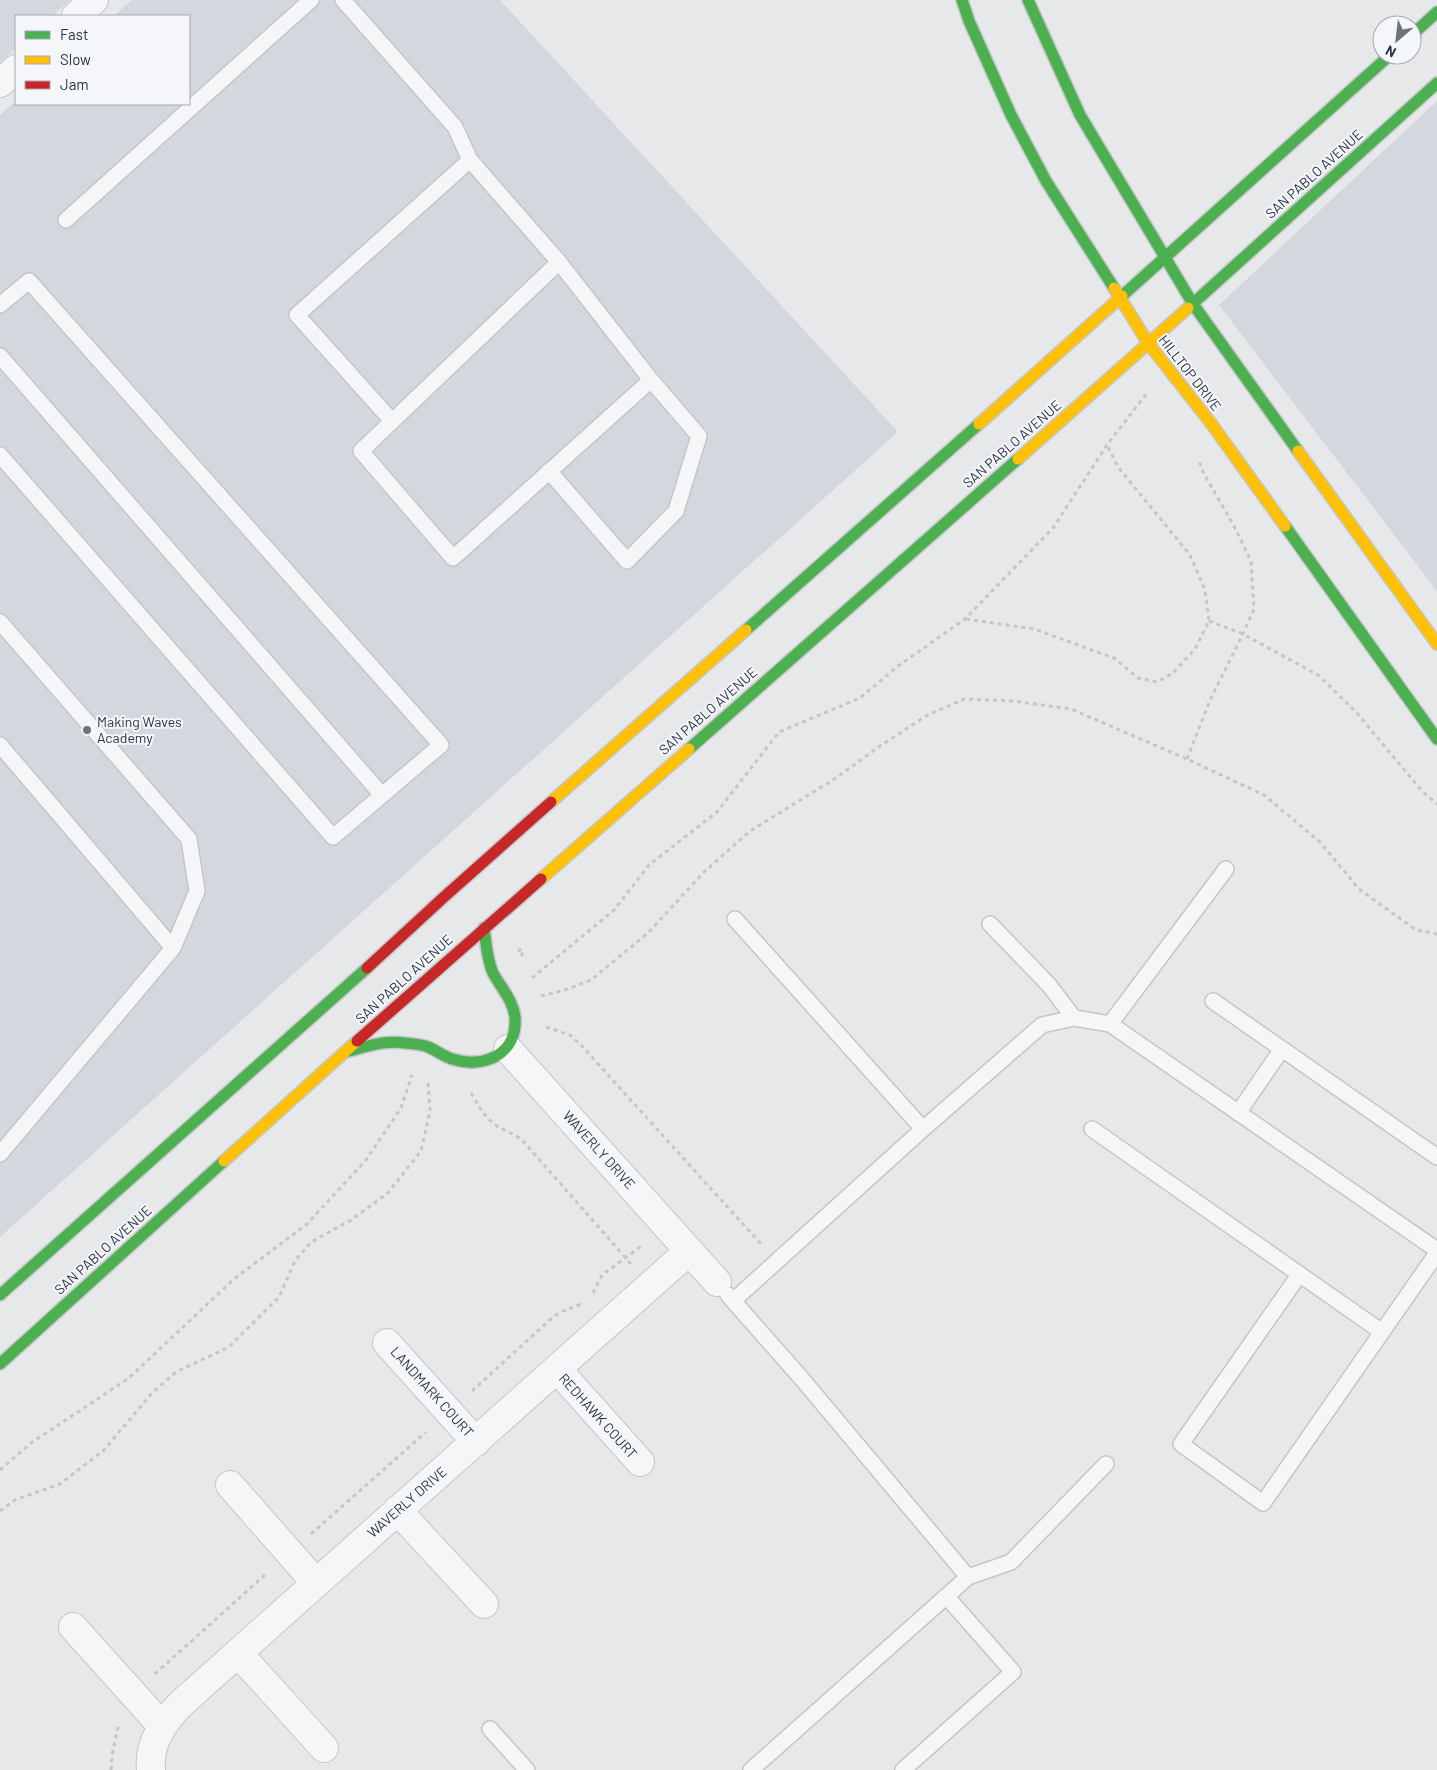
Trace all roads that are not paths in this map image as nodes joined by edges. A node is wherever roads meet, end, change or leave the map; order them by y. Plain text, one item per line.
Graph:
1 (94, 0) edge
2 (311, 0) edge
3 (343, 0) edge
4 (962, 0) edge
5 (1028, 0) edge
6 (1437, 12) edge
7 (77, 15) edge
8 (1422, 26) edge
9 (1379, 65) edge
10 (15, 70) edge
11 (0, 84) edge
12 (1437, 84) edge
13 (470, 160) junction
14 (66, 220) dead end
15 (1166, 257) junction
16 (559, 262) junction
17 (1120, 298) junction
18 (1193, 304) junction
19 (0, 305) edge
20 (1148, 343) junction
21 (0, 356) edge
22 (650, 380) junction
23 (392, 422) junction
24 (0, 455) edge
25 (549, 471) junction
26 (0, 622) edge
27 (1437, 644) edge
28 (1437, 739) edge
29 (0, 745) edge
30 (382, 795) junction
31 (1226, 869) dead end
32 (735, 919) dead end
33 (990, 924) dead end
34 (484, 928) junction
35 (173, 948) junction
36 (1213, 1001) dead end
37 (1074, 1018) junction
38 (1110, 1024) junction
39 (508, 1049) junction
40 (1282, 1049) junction
41 (343, 1053) junction
42 (1238, 1113) junction
43 (1092, 1128) dead end
44 (923, 1129) junction
45 (0, 1154) edge
46 (1437, 1157) edge
47 (689, 1251) junction
48 (1437, 1251) edge
49 (1299, 1275) junction
50 (725, 1292) junction
51 (0, 1295) edge
52 (1382, 1332) junction
53 (387, 1343) dead end
54 (0, 1364) edge
55 (557, 1369) junction
56 (476, 1442) junction
57 (640, 1462) dead end
58 (1106, 1464) dead end
59 (230, 1485) dead end
60 (397, 1510) junction
61 (968, 1577) junction
62 (316, 1583) junction
63 (946, 1596) junction
64 (484, 1604) dead end
65 (73, 1627) dead end
66 (238, 1653) junction
67 (162, 1726) junction
68 (490, 1729) dead end
69 (324, 1748) dead end
70 (151, 1770) edge
71 (527, 1770) edge
72 (751, 1770) edge
73 (903, 1770) edge

1 - 7 street
2 - 14 lane
3 - 13 lane
4 - 17 main road, HILLTOP DRIVE
5 - 15 main road
6 - 8 main road
9 - 15 main road
10 - 11 street
12 - 18 main road, SAN PABLO AVENUE
13 - 16 lane
13 - 23 lane
15 - 17 main road
15 - 18 main road
16 - 22 lane
16 - 23 lane
17 - 20 main road, HILLTOP DRIVE
17 - 51 main road
18 - 20 main road, SAN PABLO AVENUE
18 - 27 main road
19 - 30 lane
20 - 28 main road, HILLTOP DRIVE
20 - 34 main road, SAN PABLO AVENUE
21 - 30 lane
22 - 25 lane
22 - 25 lane
23 - 25 lane
24 - 30 lane
26 - 35 lane
29 - 35 lane
31 - 38 lane
32 - 44 lane
33 - 37 lane
34 - 39 main road
34 - 41 main road, SAN PABLO AVENUE
35 - 45 lane
36 - 40 lane
37 - 38 lane
37 - 44 lane
38 - 42 lane
39 - 41 main road
39 - 47 street, WAVERLY DRIVE
40 - 42 lane
40 - 46 lane
41 - 54 main road, SAN PABLO AVENUE
42 - 48 lane
43 - 49 lane
44 - 50 lane
47 - 50 street, WAVERLY DRIVE
47 - 55 street, WAVERLY DRIVE
48 - 52 lane
49 - 52 lane
49 - 52 lane
50 - 61 lane
53 - 56 street, LANDMARK COURT
55 - 56 street, WAVERLY DRIVE
55 - 57 street, REDHAWK COURT
56 - 60 street, WAVERLY DRIVE
58 - 61 lane
59 - 62 street
60 - 62 street, WAVERLY DRIVE
60 - 64 street
61 - 63 lane
62 - 66 street, WAVERLY DRIVE
63 - 72 lane
63 - 73 lane
65 - 67 street
66 - 67 street, WAVERLY DRIVE
66 - 69 street
67 - 70 street, WAVERLY DRIVE
68 - 71 lane

